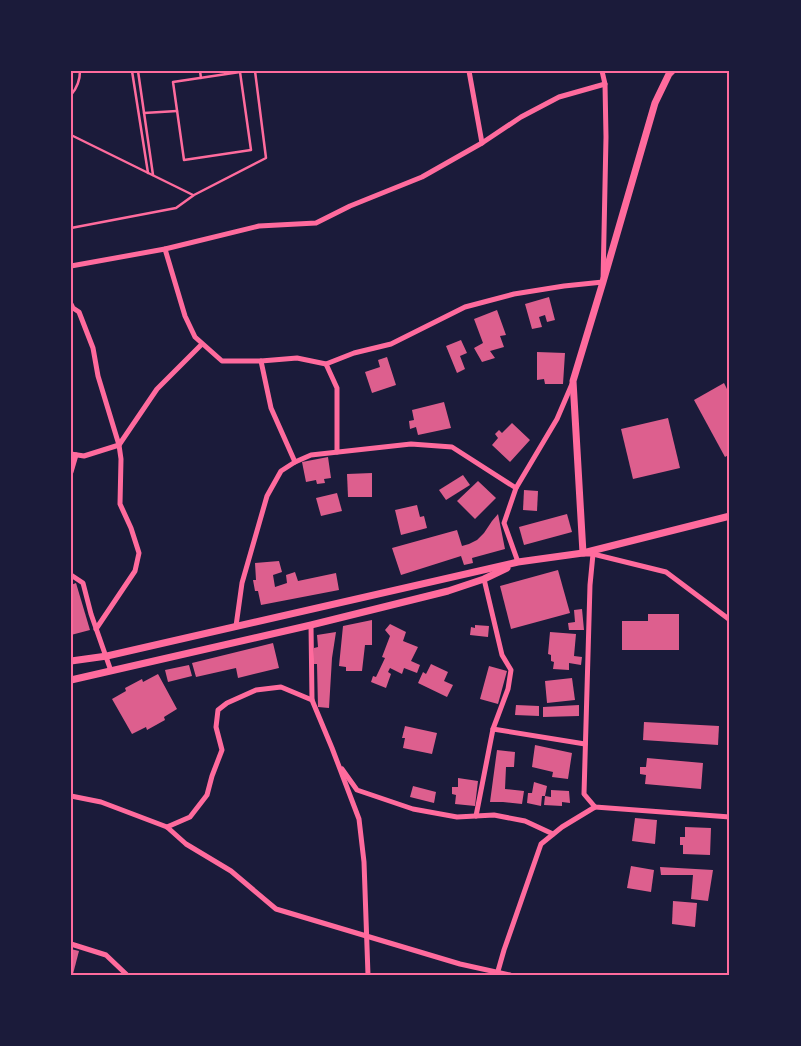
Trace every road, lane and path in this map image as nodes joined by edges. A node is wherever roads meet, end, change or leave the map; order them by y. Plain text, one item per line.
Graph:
1 (80, 71) edge
2 (132, 71) edge
3 (138, 71) edge
4 (200, 71) edge
5 (255, 71) edge
6 (469, 71) edge
7 (602, 71) edge
8 (670, 72) edge
9 (200, 78) junction
10 (605, 84) junction
11 (71, 95) edge
12 (177, 111) junction
13 (144, 113) junction
14 (71, 135) edge
15 (482, 143) junction
16 (148, 173) junction
17 (153, 175) junction
18 (194, 195) junction
19 (71, 228) edge
20 (165, 249) junction
21 (71, 266) edge
22 (603, 282) junction
23 (71, 304) edge
24 (202, 344) junction
25 (261, 361) junction
26 (326, 364) junction
27 (573, 381) junction
28 (119, 445) junction
29 (338, 452) junction
30 (73, 454) edge
31 (295, 462) junction
32 (71, 472) edge
33 (516, 488) junction
34 (730, 516) edge
35 (583, 553) junction
36 (593, 554) junction
37 (518, 562) junction
38 (71, 575) edge
39 (484, 579) junction
40 (729, 619) edge
41 (311, 625) junction
42 (236, 626) junction
43 (96, 629) junction
44 (107, 656) junction
45 (71, 661) edge
46 (111, 671) junction
47 (71, 680) edge
48 (312, 700) junction
49 (493, 728) junction
50 (585, 744) junction
51 (337, 762) junction
52 (71, 796) edge
53 (595, 807) junction
54 (476, 816) junction
55 (730, 817) edge
56 (167, 827) junction
57 (553, 834) junction
58 (366, 935) junction
59 (71, 944) edge
60 (498, 971) junction
61 (127, 975) edge
62 (368, 975) edge
63 (510, 975) edge

1 - 11 path
2 - 16 path
3 - 13 path
4 - 9 path
5 - 18 path
6 - 15 street
7 - 10 street
8 - 22 street
9 - 12 path
9 - 12 path
10 - 15 street
10 - 22 street
12 - 13 path
13 - 17 path
14 - 16 path
15 - 20 street
16 - 17 path
17 - 18 path
18 - 19 path
20 - 21 street
20 - 24 street
22 - 26 street
22 - 27 street
23 - 28 street
24 - 25 street
24 - 28 street
25 - 26 street
25 - 31 street
26 - 29 street
27 - 33 street
27 - 35 street
28 - 30 street
28 - 43 street
29 - 31 street
29 - 33 street
30 - 32 street
31 - 42 street
33 - 37 street
34 - 35 street
35 - 36 street
35 - 37 street
36 - 40 street
36 - 50 street
37 - 39 street
37 - 42 street
38 - 43 street
39 - 41 street
39 - 49 street
41 - 46 street
41 - 48 street
42 - 44 street
43 - 44 street
44 - 45 street
44 - 46 street
46 - 47 street
48 - 51 street
48 - 56 street
49 - 50 street
49 - 54 street
50 - 53 street
51 - 54 street
51 - 58 street
52 - 56 street
53 - 55 street
53 - 57 street
54 - 57 street
56 - 58 street
57 - 60 street
58 - 60 street
58 - 62 street
59 - 61 street
60 - 63 street

